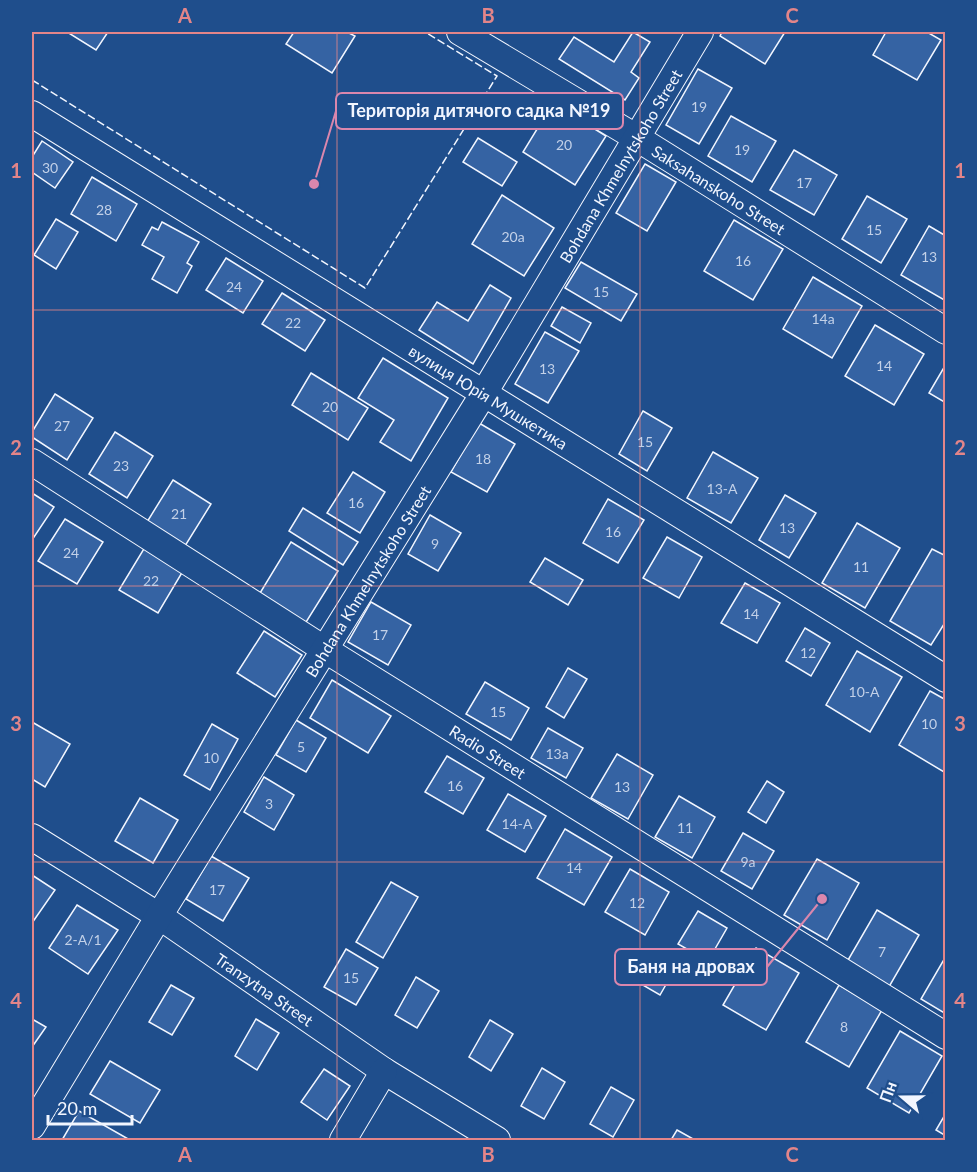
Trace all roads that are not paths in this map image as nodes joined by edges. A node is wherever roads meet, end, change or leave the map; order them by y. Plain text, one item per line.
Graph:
1 (460, 32) edge
2 (700, 32) edge
3 (32, 114) edge
4 (637, 138) junction
5 (945, 331) edge
6 (484, 393) junction
7 (32, 462) edge
8 (324, 649) junction
9 (945, 679) edge
10 (32, 837) edge
11 (159, 916) junction
12 (945, 1036) edge
13 (384, 1071) junction
14 (32, 1126) edge
15 (343, 1140) edge
16 (497, 1140) edge

1 - 4 street, Saksahanskoho Street
2 - 4 street, Bohdana Khmelnytskoho Street
3 - 6 street, вулиця Юрія Мушкетика
4 - 5 street, Saksahanskoho Street
4 - 6 street, Bohdana Khmelnytskoho Street
6 - 8 street, Bohdana Khmelnytskoho Street
6 - 9 street, вулиця Юрія Мушкетика
7 - 8 street, Radio Street
8 - 11 street, Bohdana Khmelnytskoho Street
8 - 12 street, Radio Street
10 - 11 street, Tranzytna Street
11 - 13 street, Tranzytna Street
11 - 14 street, Bohdana Khmelnytskoho Street
13 - 15 street
13 - 16 street, Tranzytna Street

